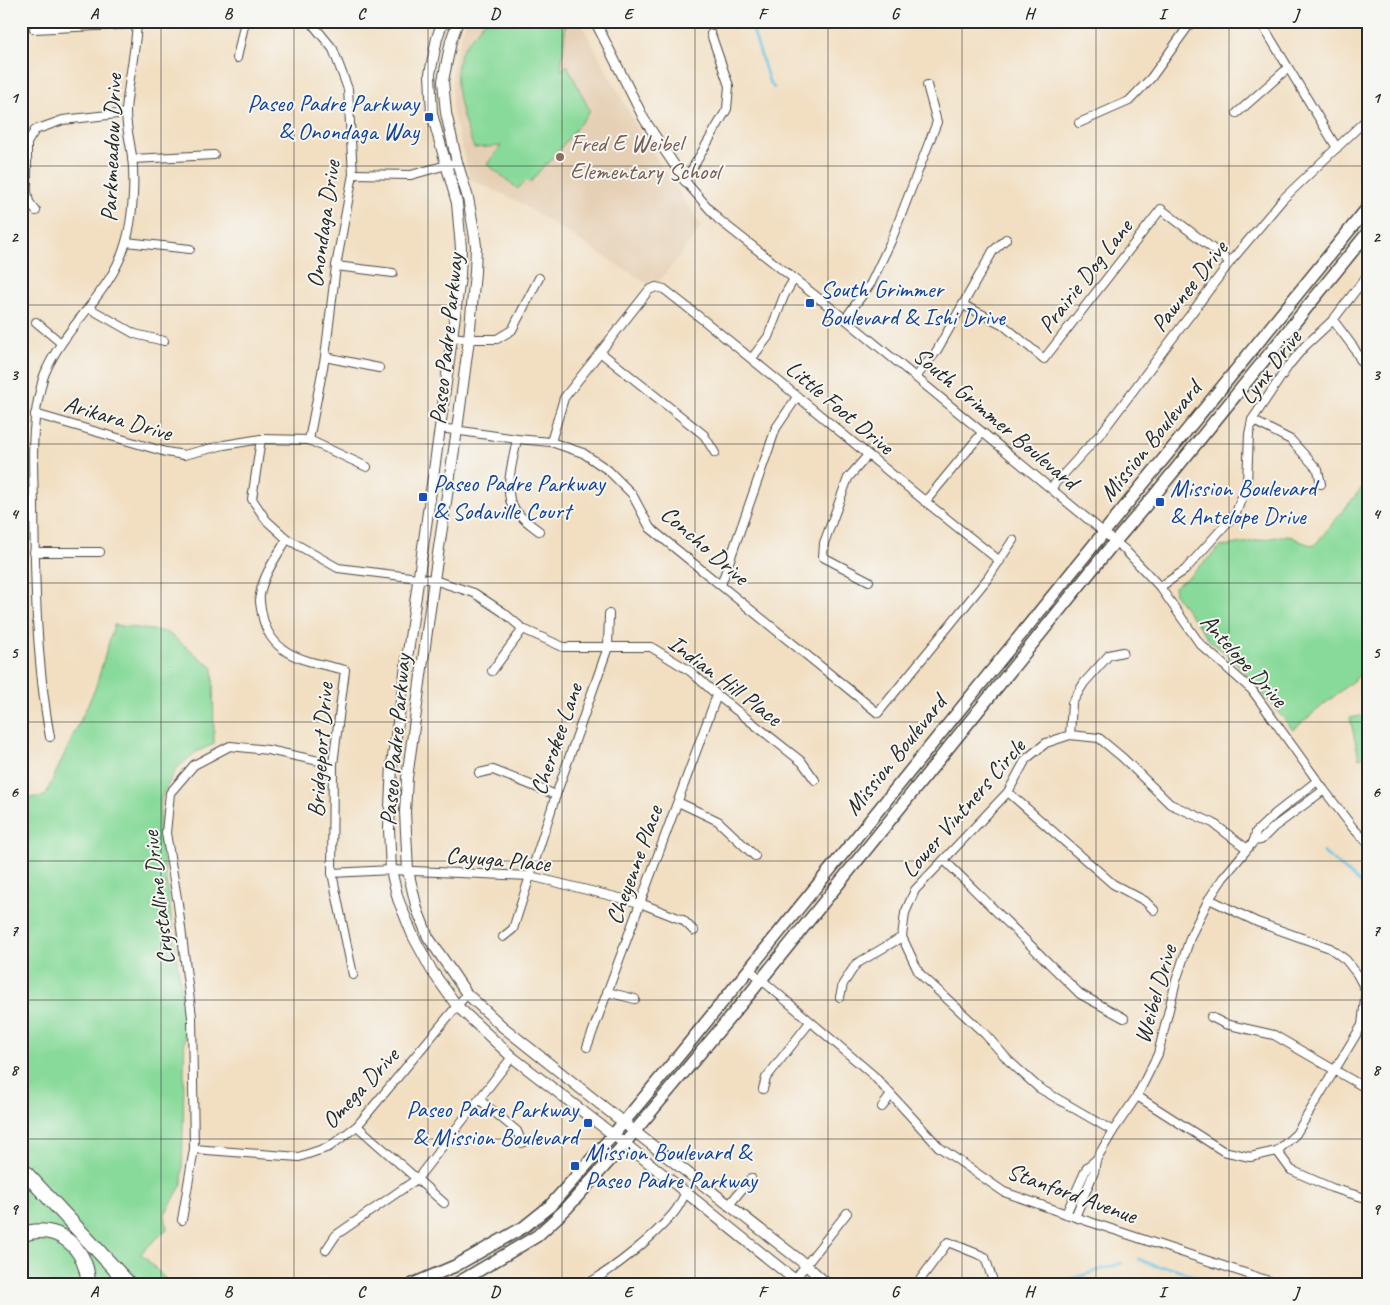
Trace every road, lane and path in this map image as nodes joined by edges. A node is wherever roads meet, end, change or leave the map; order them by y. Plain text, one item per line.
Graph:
1 (245, 21) edge
2 (310, 21) edge
3 (443, 21) edge
4 (458, 21) edge
5 (595, 21) edge
6 (1192, 21) edge
7 (1260, 21) edge
8 (137, 22) edge
9 (34, 29) dead end
10 (711, 34) dead end
11 (237, 58) dead end
12 (1288, 68) junction
13 (927, 84) dead end
14 (126, 113) junction
15 (1237, 113) dead end
16 (1369, 118) edge
17 (1079, 124) dead end
18 (1337, 148) junction
19 (214, 155) dead end
20 (132, 159) junction
21 (457, 162) junction
22 (445, 165) junction
23 (354, 174) junction
24 (685, 182) junction
25 (1369, 206) edge
26 (36, 212) dead end
27 (1369, 231) edge
28 (1006, 240) dead end
29 (126, 242) junction
30 (190, 249) dead end
31 (1230, 262) junction
32 (336, 266) junction
33 (393, 273) dead end
34 (1369, 273) edge
35 (539, 278) dead end
36 (794, 279) junction
37 (963, 305) junction
38 (89, 308) junction
39 (845, 319) junction
40 (1333, 320) junction
41 (36, 322) dead end
42 (452, 337) junction
43 (469, 339) junction
44 (164, 341) dead end
45 (61, 343) junction
46 (600, 352) junction
47 (325, 356) junction
48 (752, 358) junction
49 (379, 368) dead end
50 (1369, 375) edge
51 (916, 377) junction
52 (797, 397) junction
53 (35, 414) junction
54 (1252, 420) junction
55 (440, 428) junction
56 (457, 430) junction
57 (982, 433) junction
58 (261, 439) junction
59 (517, 439) junction
60 (310, 440) junction
61 (551, 442) junction
62 (715, 453) dead end
63 (868, 455) junction
64 (367, 467) dead end
65 (1321, 484) dead end
66 (1051, 488) junction
67 (925, 502) junction
68 (539, 531) dead end
69 (1103, 532) junction
70 (287, 539) junction
71 (1014, 540) dead end
72 (1114, 542) junction
73 (34, 552) junction
74 (100, 552) dead end
75 (1000, 561) junction
76 (418, 578) junction
77 (434, 580) junction
78 (869, 581) dead end
79 (721, 585) junction
80 (1160, 587) junction
81 (609, 614) dead end
82 (523, 629) junction
83 (608, 647) junction
84 (1123, 652) dead end
85 (492, 671) dead end
86 (717, 696) junction
87 (1070, 735) junction
88 (50, 737) dead end
89 (333, 764) junction
90 (479, 773) dead end
91 (815, 780) dead end
92 (1317, 781) junction
93 (1324, 790) junction
94 (1008, 792) junction
95 (556, 795) junction
96 (678, 802) junction
97 (1254, 841) junction
98 (1369, 844) edge
99 (1246, 848) junction
100 (756, 856) dead end
101 (944, 860) junction
102 (391, 870) junction
103 (408, 871) junction
104 (332, 873) junction
105 (530, 876) junction
106 (1209, 899) junction
107 (640, 902) junction
108 (1154, 910) dead end
109 (694, 931) dead end
110 (503, 937) dead end
111 (902, 937) junction
112 (749, 969) junction
113 (353, 975) dead end
114 (761, 980) junction
115 (607, 992) junction
116 (1367, 992) edge
117 (467, 994) junction
118 (840, 997) dead end
119 (635, 999) dead end
120 (457, 1006) junction
121 (1124, 1018) dead end
122 (1211, 1018) dead end
123 (810, 1022) junction
124 (587, 1047) dead end
125 (512, 1057) junction
126 (1336, 1071) junction
127 (763, 1089) dead end
128 (1369, 1090) edge
129 (891, 1095) junction
130 (1137, 1096) junction
131 (480, 1100) junction
132 (882, 1107) dead end
133 (623, 1123) junction
134 (357, 1126) junction
135 (1113, 1131) junction
136 (635, 1132) junction
137 (613, 1135) junction
138 (522, 1143) dead end
139 (625, 1144) junction
140 (194, 1149) junction
141 (1277, 1151) junction
142 (1096, 1160) junction
143 (21, 1168) edge
144 (751, 1178) dead end
145 (417, 1179) junction
146 (686, 1192) junction
147 (1369, 1199) edge
148 (444, 1203) dead end
149 (729, 1205) junction
150 (848, 1213) dead end
151 (1066, 1214) junction
152 (1075, 1217) junction
153 (182, 1220) dead end
154 (21, 1235) edge
155 (326, 1250) dead end
156 (806, 1265) junction
157 (795, 1282) edge
158 (88, 1284) edge
159 (129, 1284) edge
160 (413, 1284) edge
161 (456, 1284) edge
162 (587, 1284) edge
163 (827, 1284) edge
164 (917, 1284) edge
165 (994, 1284) edge
166 (1278, 1284) edge

1 - 11 street
2 - 23 street, Onondaga Drive
3 - 22 main road, Paseo Padre Parkway
4 - 21 main road, Paseo Padre Parkway
5 - 24 street, South Grimmer Boulevard
6 - 17 street
7 - 12 street
8 - 9 street
8 - 14 street, Parkmeadow Drive
10 - 24 street
12 - 15 street
12 - 18 street
13 - 39 street
14 - 20 street, Parkmeadow Drive
14 - 26 street
16 - 18 street, Pawnee Drive
18 - 31 street, Pawnee Drive
19 - 20 street
20 - 29 street, Parkmeadow Drive
21 - 22 street
21 - 43 main road, Paseo Padre Parkway
22 - 23 street
22 - 42 main road, Paseo Padre Parkway
23 - 32 street, Onondaga Drive
24 - 36 street, South Grimmer Boulevard
25 - 69 main road, Mission Boulevard
27 - 72 main road, Mission Boulevard
28 - 37 street
29 - 30 street
29 - 38 street, Parkmeadow Drive
31 - 37 street, Prairie Dog Lane
31 - 66 street, Pawnee Drive
32 - 33 street
32 - 47 street, Onondaga Drive
34 - 40 street, Lynx Drive
35 - 43 street
36 - 39 street, South Grimmer Boulevard
36 - 48 street
37 - 51 street
38 - 44 street
38 - 45 street, Parkmeadow Drive
39 - 51 street, South Grimmer Boulevard
40 - 50 street
40 - 54 street, Lynx Drive
41 - 45 street
42 - 43 street
42 - 55 main road, Paseo Padre Parkway
43 - 56 main road, Paseo Padre Parkway
45 - 53 street, Parkmeadow Drive
46 - 48 street, Little Foot Drive
46 - 61 street
46 - 62 street
47 - 49 street
47 - 60 street, Onondaga Drive
48 - 52 street, Little Foot Drive
51 - 57 street, South Grimmer Boulevard
52 - 63 street, Little Foot Drive
52 - 79 street
53 - 58 street, Arikara Drive
53 - 73 street, Parkmeadow Drive
54 - 65 street
54 - 80 street, Lynx Drive
55 - 56 street, Concho Drive
55 - 76 main road, Paseo Padre Parkway
56 - 59 street, Concho Drive
56 - 77 main road, Paseo Padre Parkway
57 - 66 street, South Grimmer Boulevard
57 - 67 street
58 - 60 street, Arikara Drive
58 - 70 street, Indian Hill Place
59 - 61 street, Concho Drive
59 - 68 street
60 - 64 street
61 - 79 street, Concho Drive
63 - 67 street, Little Foot Drive
63 - 78 street
66 - 69 street, South Grimmer Boulevard
67 - 75 street, Little Foot Drive
69 - 72 street, Antelope Drive
69 - 112 main road, Mission Boulevard
70 - 76 street, Indian Hill Place
70 - 89 street, Bridgeport Drive
71 - 75 street
72 - 80 street, Antelope Drive
72 - 114 main road, Mission Boulevard
73 - 74 street
73 - 88 street, Parkmeadow Drive
75 - 79 street, Concho Drive
76 - 77 street, Indian Hill Place
76 - 102 main road, Paseo Padre Parkway
77 - 82 street, Indian Hill Place
77 - 103 main road, Paseo Padre Parkway
80 - 92 street, Antelope Drive
81 - 83 street, Cherokee Lane
82 - 83 street, Indian Hill Place
82 - 85 street
83 - 86 street, Indian Hill Place
83 - 95 street, Cherokee Lane
84 - 87 street
86 - 91 street, Indian Hill Place
86 - 96 street, Cheyenne Place
87 - 94 street, Lower Vintners Circle
87 - 99 street, Lower Vintners Circle
89 - 104 street, Bridgeport Drive
89 - 140 street, Crystalline Drive
90 - 95 street
92 - 93 street, Antelope Drive
92 - 97 street, Weibel Drive
93 - 97 street, Weibel Drive
93 - 98 street, Antelope Drive
94 - 101 street, Lower Vintners Circle
94 - 108 street
95 - 105 street, Cherokee Lane
96 - 100 street
96 - 107 street, Cheyenne Place
97 - 99 street, Weibel Drive
99 - 106 street, Weibel Drive
101 - 111 street, Lower Vintners Circle
101 - 121 street
102 - 103 street, Cayuga Place
102 - 104 street, Cayuga Place
102 - 120 main road, Paseo Padre Parkway
103 - 105 street, Cayuga Place
103 - 117 main road, Paseo Padre Parkway
104 - 113 street, Bridgeport Drive
105 - 107 street, Cayuga Place
105 - 110 street, Cherokee Lane
106 - 116 street
106 - 130 street, Weibel Drive
107 - 109 street, Cayuga Place
107 - 115 street, Cheyenne Place
111 - 118 street
111 - 135 street
112 - 114 street, Stanford Avenue
112 - 133 main road, Mission Boulevard
114 - 123 street, Stanford Avenue
114 - 136 main road, Mission Boulevard
115 - 119 street
115 - 124 street, Cheyenne Place
116 - 126 street
117 - 120 street, Omega Drive
117 - 133 main road, Paseo Padre Parkway
120 - 125 main road, Paseo Padre Parkway
120 - 134 street, Omega Drive
122 - 126 street
123 - 127 street
123 - 129 street, Stanford Avenue
125 - 131 street
125 - 137 main road, Paseo Padre Parkway
126 - 128 street
126 - 141 street
129 - 132 street
129 - 151 street, Stanford Avenue
130 - 135 street, Weibel Drive
130 - 141 street
131 - 138 street
131 - 145 street
133 - 136 main road, Paseo Padre Parkway
133 - 137 main road, Mission Boulevard
134 - 140 street, Omega Drive
134 - 145 street
135 - 142 street, Weibel Drive
136 - 139 main road, Mission Boulevard
136 - 149 main road, Paseo Padre Parkway
137 - 139 main road, Paseo Padre Parkway
137 - 160 main road, Mission Boulevard
139 - 146 main road, Paseo Padre Parkway
139 - 161 main road, Mission Boulevard
140 - 153 street, Crystalline Drive
141 - 147 street
142 - 151 street, Weibel Drive
142 - 152 street, Weibel Drive
143 - 159 highway
144 - 149 street
145 - 148 street
145 - 155 street
146 - 157 main road, Paseo Padre Parkway
146 - 162 street
149 - 156 main road, Paseo Padre Parkway
150 - 156 street
151 - 152 street, Stanford Avenue
152 - 166 street, Stanford Avenue
154 - 158 highway
156 - 157 street
156 - 163 main road, Paseo Padre Parkway
164 - 165 street

